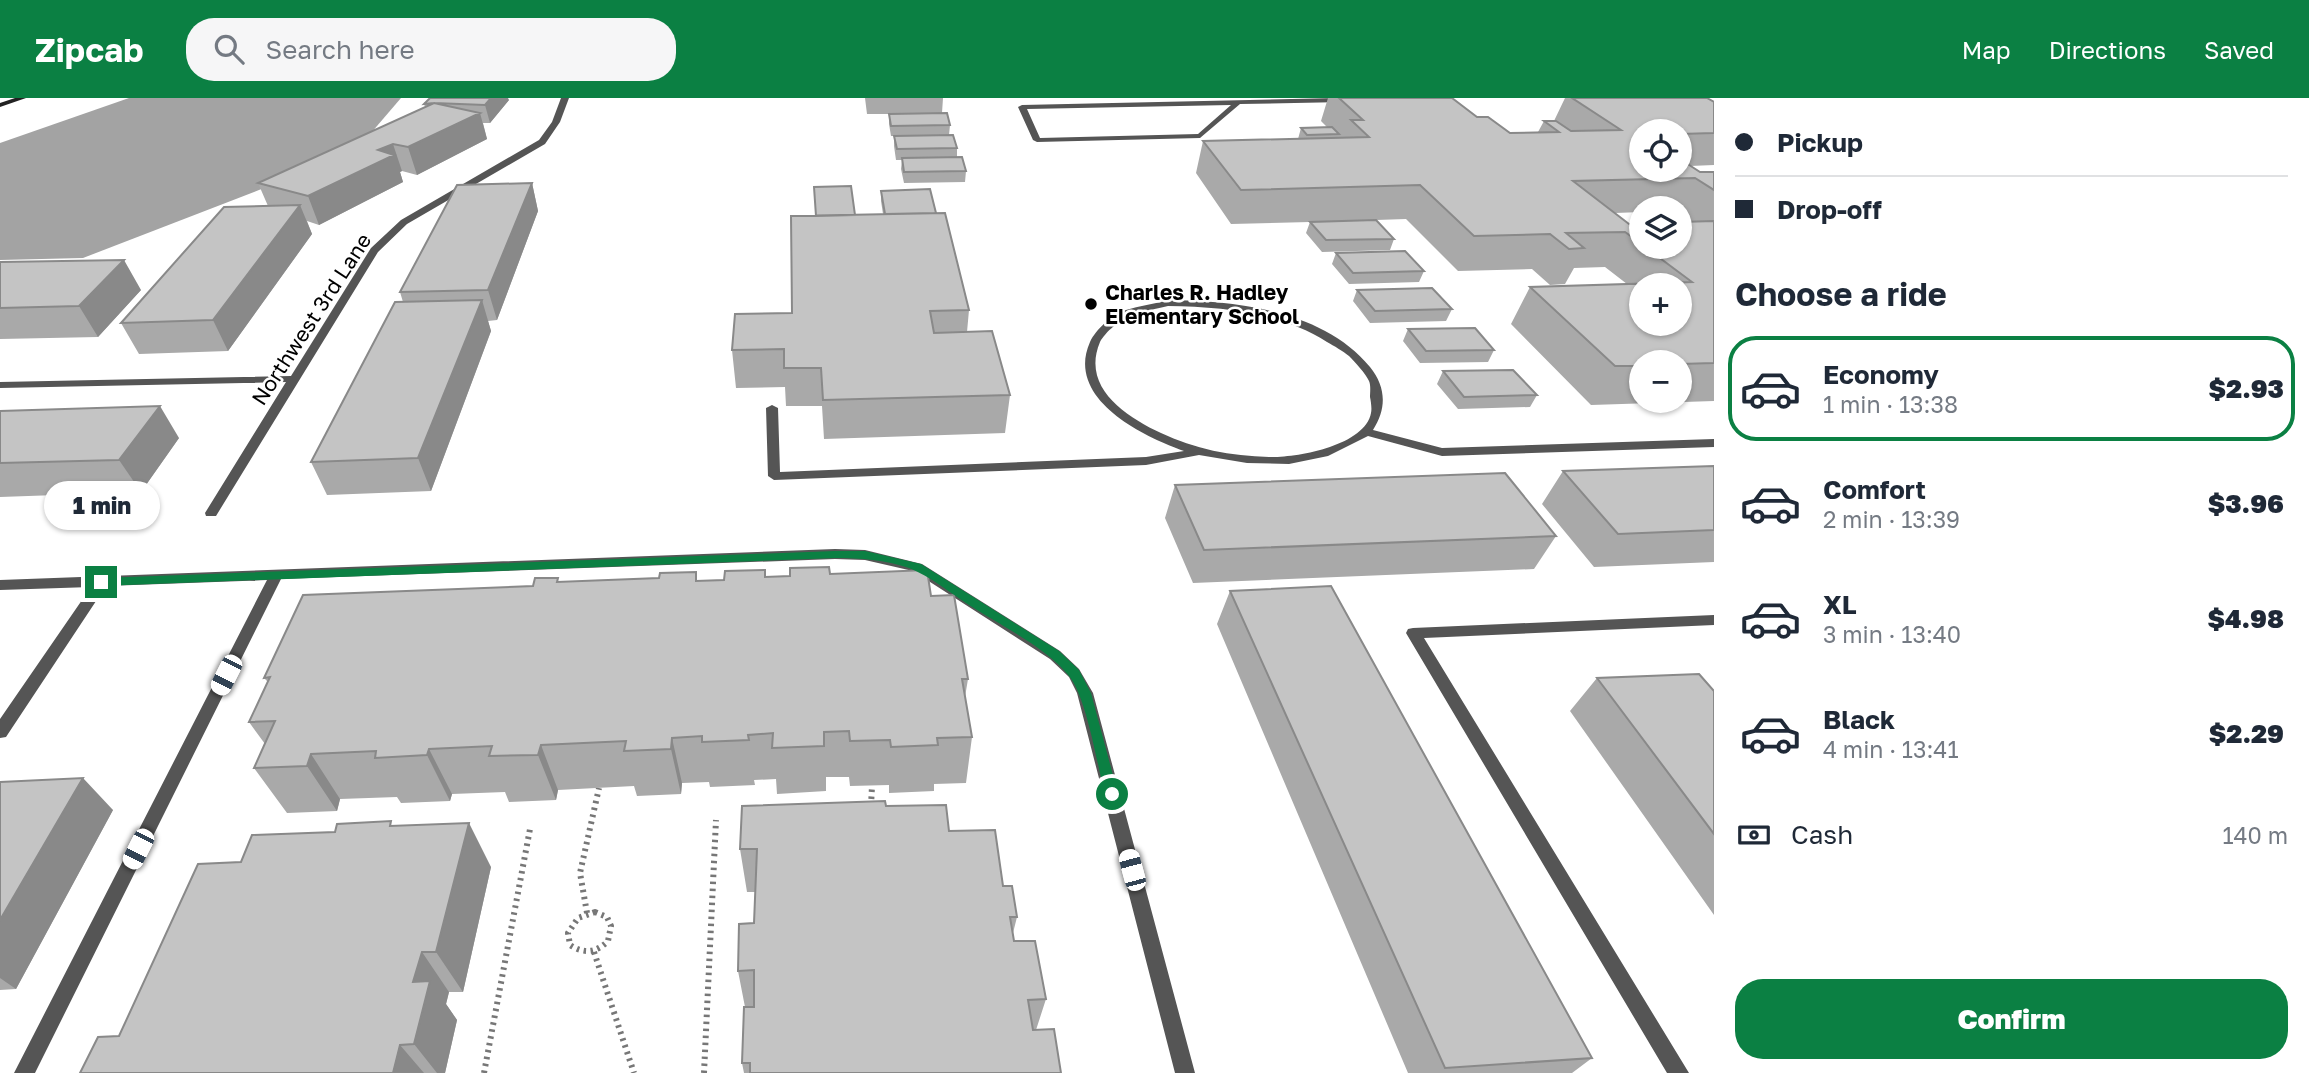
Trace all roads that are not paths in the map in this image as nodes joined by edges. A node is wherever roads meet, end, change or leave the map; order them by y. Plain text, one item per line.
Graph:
1 (22, 98) edge
2 (565, 98) edge
3 (1359, 100) edge
4 (1238, 102) junction
5 (0, 105) edge
6 (293, 379) junction
7 (0, 385) edge
8 (772, 408) dead end
9 (1366, 432) junction
10 (1714, 443) edge
11 (1199, 452) junction
12 (211, 513) dead end
13 (276, 575) junction
14 (101, 582) junction
15 (0, 585) edge
16 (1714, 620) edge
17 (0, 732) edge
18 (24, 1073) edge
19 (1185, 1073) edge
20 (1679, 1073) edge

1 - 5 street
2 - 6 street, Northwest 3rd Lane
3 - 4 street
4 - 4 street
6 - 7 street
6 - 12 street, Northwest 3rd Lane
8 - 11 street
9 - 10 street
9 - 11 street
9 - 11 street
13 - 14 street
13 - 18 street
13 - 19 street
14 - 15 street
14 - 17 street
16 - 20 street

